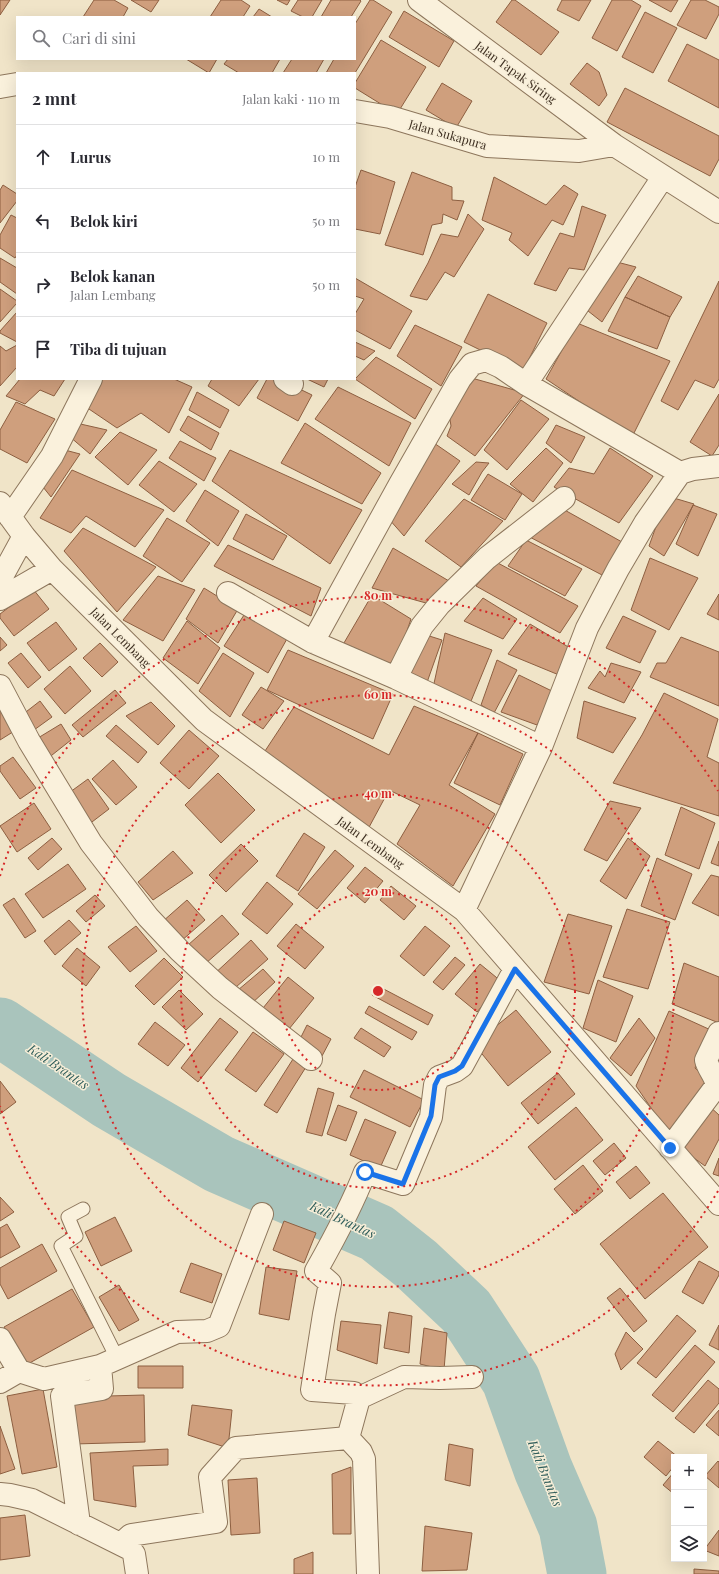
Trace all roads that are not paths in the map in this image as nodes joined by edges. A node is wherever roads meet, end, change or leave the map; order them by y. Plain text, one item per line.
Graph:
1 (419, 0) edge
2 (16, 84) edge
3 (0, 87) edge
4 (356, 110) edge
5 (614, 145) junction
6 (663, 177) junction
7 (719, 212) edge
8 (90, 380) edge
9 (526, 384) junction
10 (719, 466) edge
11 (680, 473) junction
12 (564, 498) dead end
13 (5, 510) edge
14 (24, 536) junction
15 (52, 569) junction
16 (0, 580) edge
17 (228, 593) dead end
18 (0, 599) edge
19 (313, 642) junction
20 (396, 678) junction
21 (0, 686) edge
22 (541, 747) junction
23 (464, 910) junction
24 (515, 969) junction
25 (719, 1033) edge
26 (311, 1059) dead end
27 (670, 1148) junction
28 (719, 1204) edge
29 (83, 1209) dead end
30 (262, 1214) dead end
31 (0, 1338) edge
32 (108, 1362) junction
33 (19, 1371) junction
34 (472, 1377) dead end
35 (0, 1382) edge
36 (359, 1398) junction
37 (348, 1438) junction
38 (0, 1494) edge
39 (79, 1524) junction
40 (122, 1544) junction
41 (137, 1574) edge
42 (368, 1574) edge

1 - 5 street, Jalan Tapak Siring
2 - 3 street
4 - 5 street, Jalan Sukapura
5 - 6 street, Jalan Tapak Siring
6 - 7 street, Jalan Tapak Siring
6 - 9 street
8 - 13 street
9 - 11 street
9 - 19 street
10 - 11 street
11 - 22 street
12 - 20 street
13 - 14 street, Jalan Lembang
14 - 15 street, Jalan Lembang
14 - 16 street
15 - 18 street
15 - 23 street, Jalan Lembang
17 - 19 street
19 - 20 street
20 - 22 street
21 - 26 street
22 - 23 street
23 - 24 street, Jalan Lembang
24 - 27 street, Jalan Lembang
24 - 36 street
25 - 27 street
27 - 28 street, Jalan Lembang
29 - 32 lane
30 - 32 street
31 - 33 street
32 - 33 street
32 - 39 street
33 - 35 street
34 - 36 street
36 - 37 street
37 - 40 street
37 - 42 street
38 - 39 street
39 - 40 street
40 - 41 street

